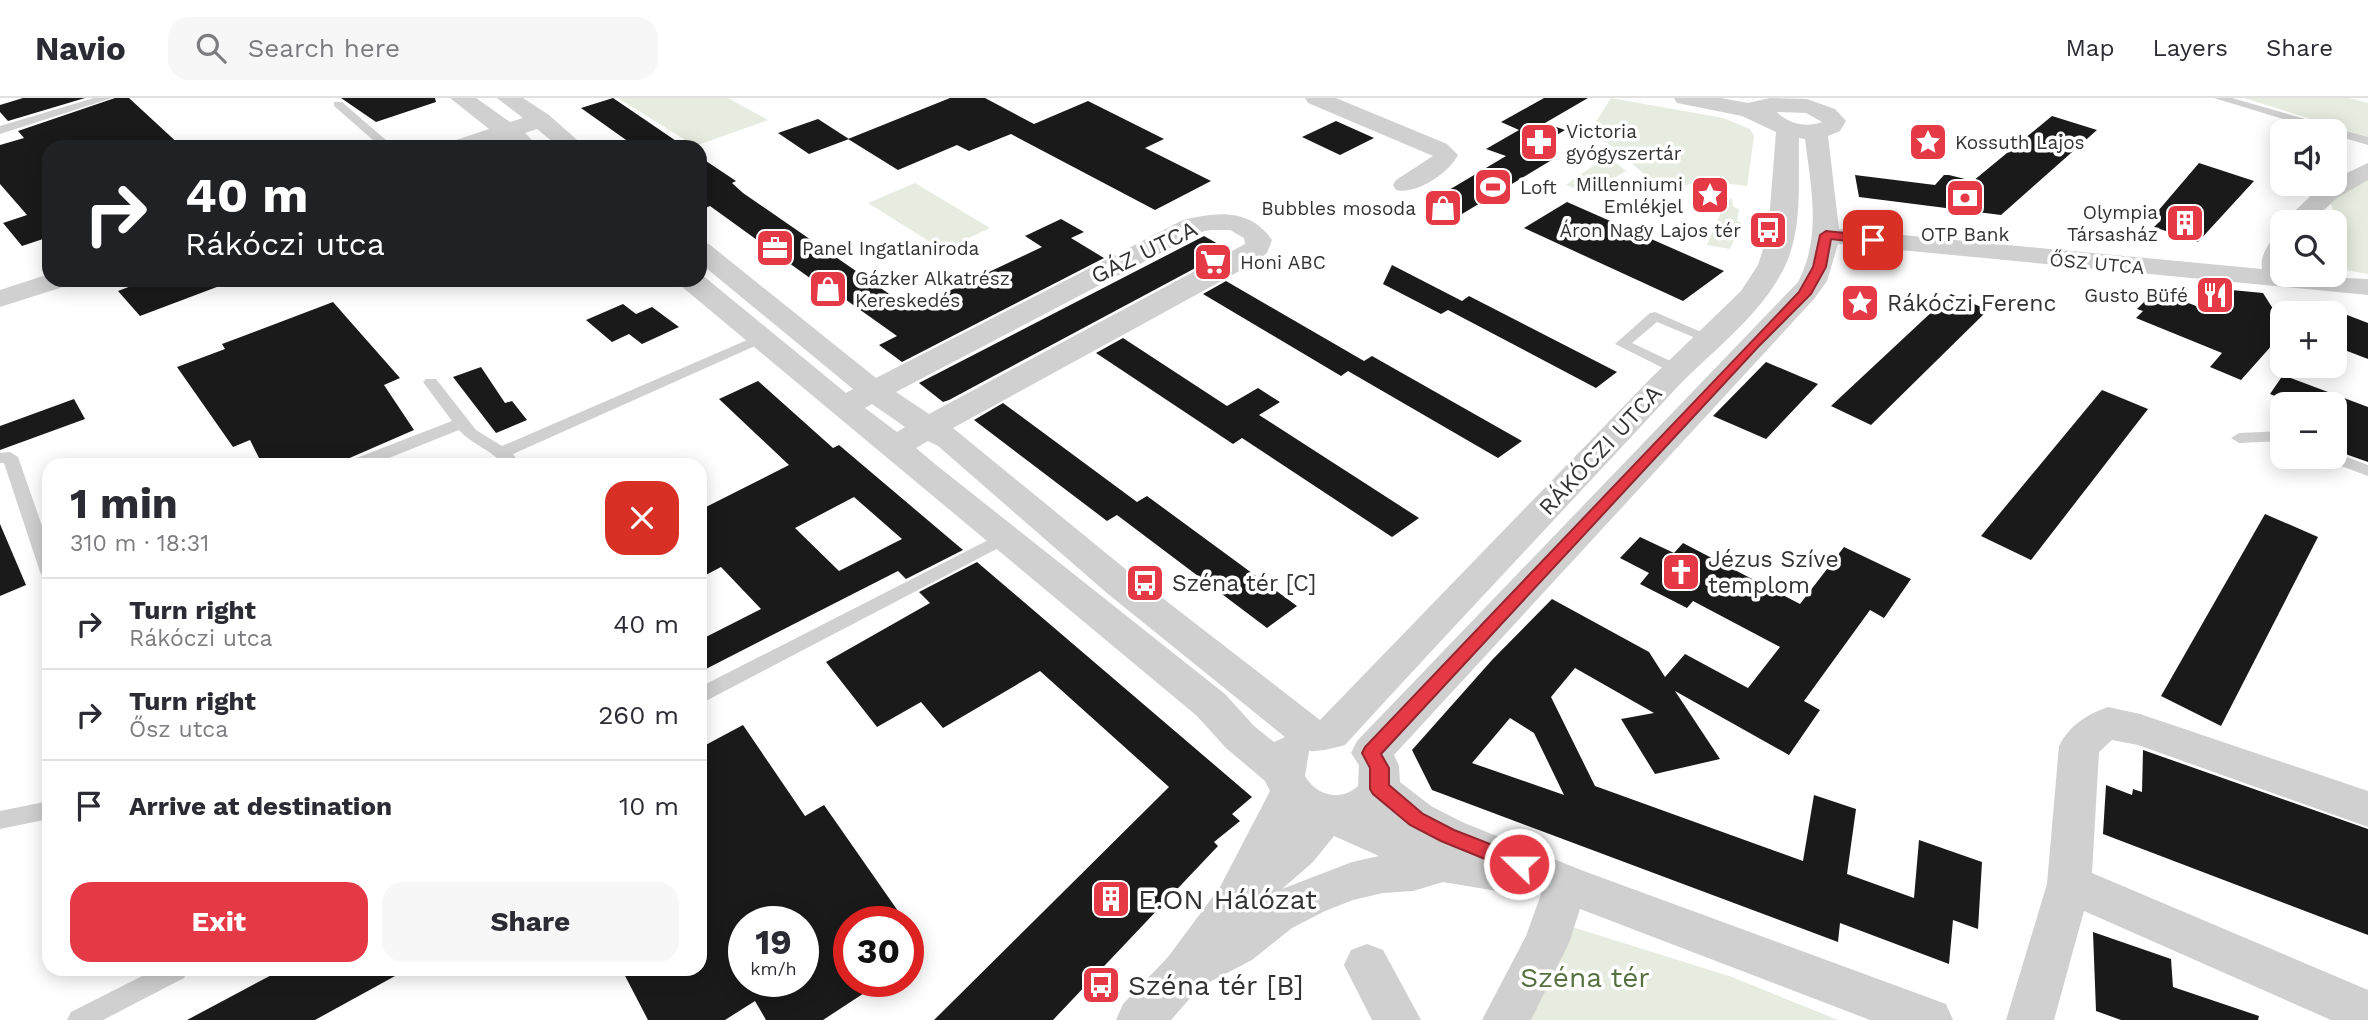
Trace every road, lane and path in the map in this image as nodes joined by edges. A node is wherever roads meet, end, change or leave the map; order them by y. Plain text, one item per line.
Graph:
1 (106, 98) edge
2 (461, 98) edge
3 (508, 98) edge
4 (1316, 98) edge
5 (1368, 98) edge
6 (1685, 98) edge
7 (2220, 98) edge
8 (338, 104) dead end
9 (1344, 110) junction
10 (1783, 111) edge
11 (1816, 112) edge
12 (2293, 119) edge
13 (541, 120) junction
14 (0, 130) edge
15 (508, 131) junction
16 (2347, 135) edge
17 (380, 140) edge
18 (480, 140) edge
19 (520, 140) edge
20 (565, 140) edge
21 (2368, 141) edge
22 (2368, 170) edge
23 (1405, 184) dead end
24 (2310, 210) edge
25 (1826, 235) junction
26 (707, 256) edge
27 (2270, 279) edge
28 (42, 285) edge
29 (2347, 285) edge
30 (699, 287) edge
31 (2368, 287) edge
32 (0, 299) edge
33 (761, 338) junction
34 (1708, 338) junction
35 (1676, 369) junction
36 (431, 382) dead end
37 (874, 391) junction
38 (843, 407) junction
39 (462, 423) junction
40 (928, 428) junction
41 (2270, 437) edge
42 (2239, 439) dead end
43 (895, 446) junction
44 (0, 458) edge
45 (372, 458) edge
46 (506, 458) edge
47 (510, 458) edge
48 (2347, 462) edge
49 (2368, 471) edge
50 (1004, 538) junction
51 (42, 551) edge
52 (707, 692) edge
53 (1321, 735) junction
54 (1375, 771) junction
55 (1287, 781) junction
56 (2368, 809) edge
57 (42, 811) edge
58 (1327, 813) junction
59 (0, 820) edge
60 (1443, 863) junction
61 (1566, 884) junction
62 (2069, 884) junction
63 (1236, 901) junction
64 (1367, 965) dead end
65 (1184, 972) junction
66 (164, 976) edge
67 (2368, 1013) edge
68 (79, 1020) edge
69 (1140, 1020) edge
70 (1397, 1020) edge
71 (1506, 1020) edge
72 (1929, 1020) edge
73 (2030, 1020) edge

1 - 14 lane
2 - 15 street
3 - 13 street
4 - 9 street
5 - 9 street
6 - 10 street
7 - 12 lane
8 - 17 lane
9 - 23 street
10 - 11 street, RÁKÓCZI UTCA
10 - 34 street, RÁKÓCZI UTCA
11 - 25 street, RÁKÓCZI UTCA
13 - 15 street
13 - 20 street
15 - 18 street
15 - 19 street
16 - 21 lane
22 - 24 street
25 - 27 street, ŐSZ UTCA
25 - 54 street, RÁKÓCZI UTCA
26 - 37 street
28 - 32 street
29 - 31 street, ŐSZ UTCA
30 - 33 street
33 - 38 street
33 - 47 lane
34 - 35 street, RÁKÓCZI UTCA
34 - 35 lane
35 - 53 street, RÁKÓCZI UTCA
36 - 39 lane
37 - 38 street, GÁZ UTCA
37 - 40 street
37 - 40 street, GÁZ UTCA
38 - 43 street
39 - 45 lane
39 - 46 lane
40 - 43 street, GÁZ UTCA
40 - 53 street
41 - 42 lane
43 - 50 street
44 - 51 lane
48 - 49 lane
50 - 52 lane
50 - 55 street
53 - 54 street
53 - 55 street
54 - 58 street
54 - 61 street
55 - 58 street
55 - 63 street
56 - 62 street
57 - 59 lane
58 - 60 street
58 - 63 street
60 - 61 street
60 - 65 street
61 - 71 street
61 - 72 street
62 - 67 street
62 - 73 street
63 - 65 street
64 - 70 street
65 - 69 street
66 - 68 lane

